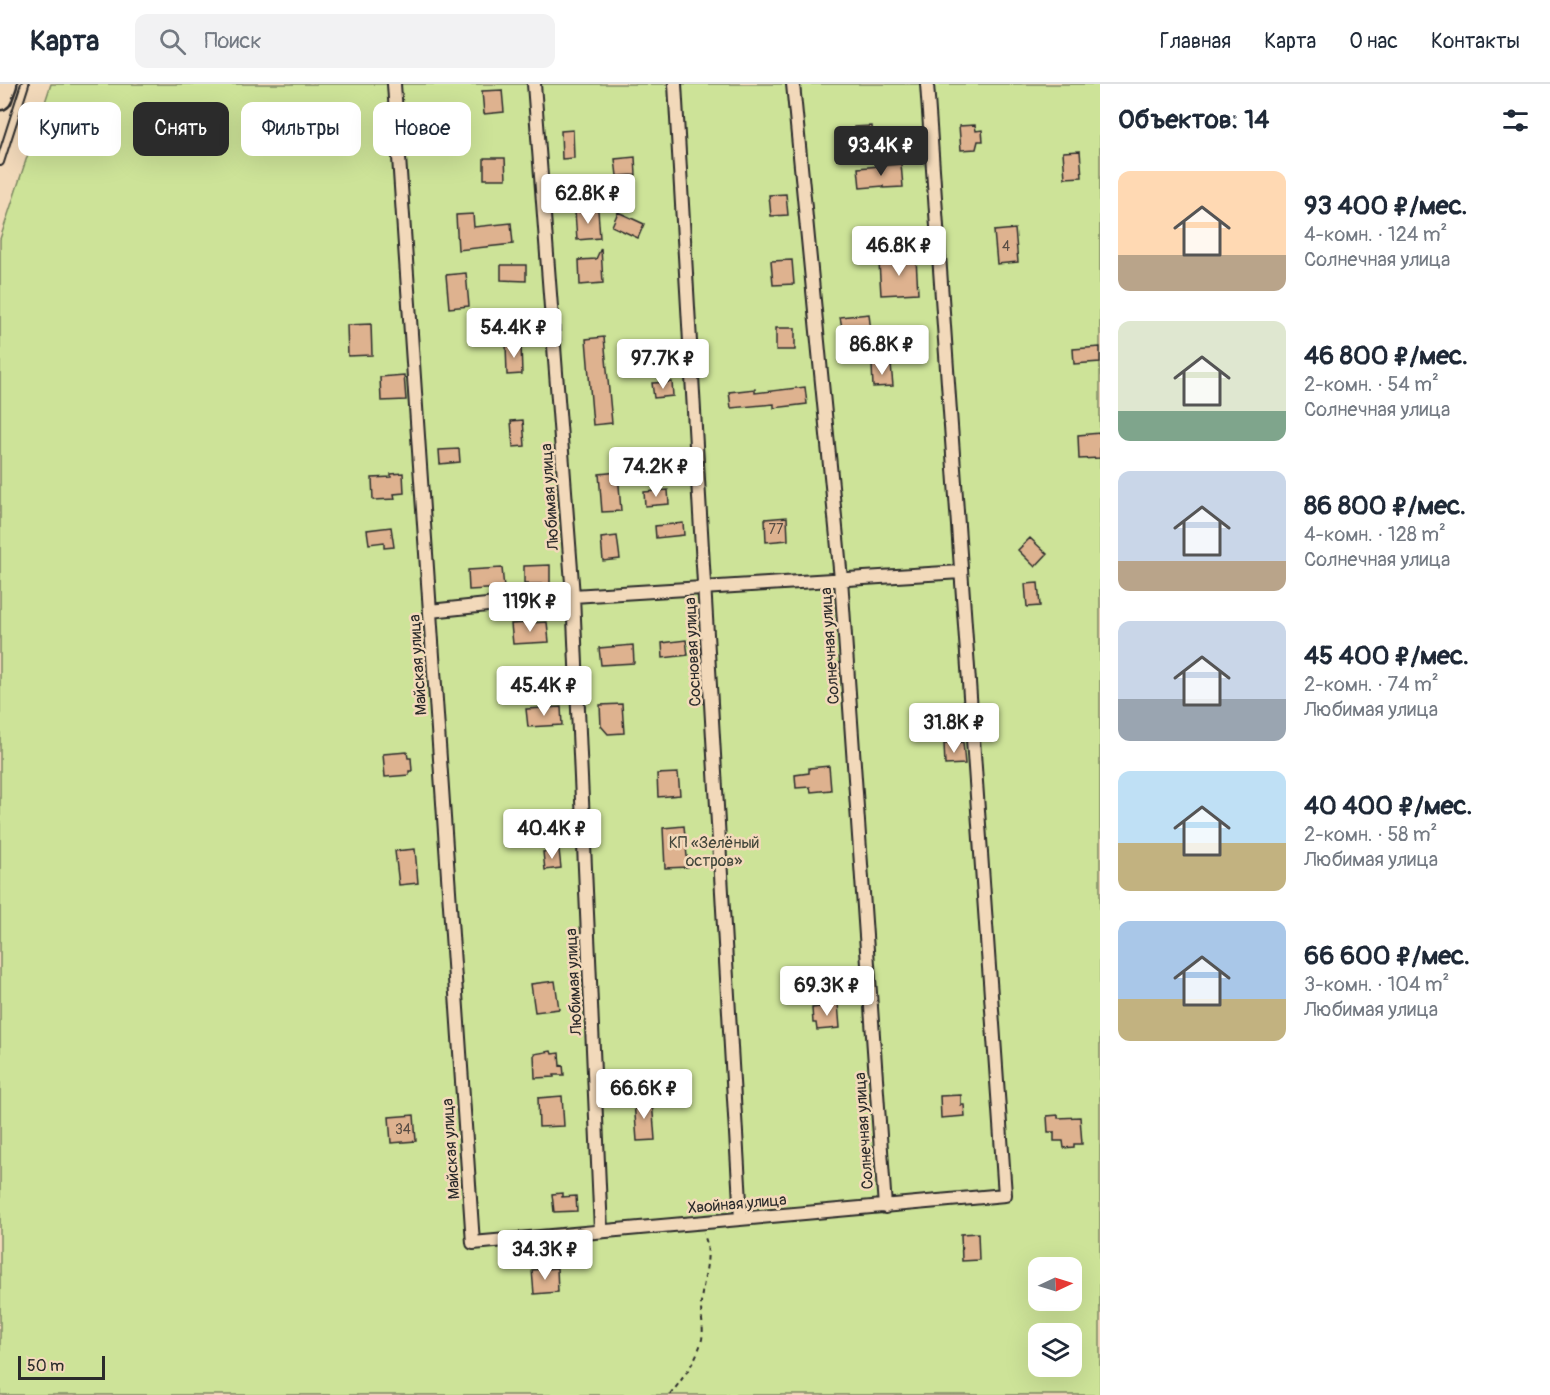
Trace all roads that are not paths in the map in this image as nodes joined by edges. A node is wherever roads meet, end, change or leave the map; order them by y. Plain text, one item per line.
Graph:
1 (4, 84) edge
2 (25, 84) edge
3 (394, 84) edge
4 (534, 84) edge
5 (675, 84) edge
6 (793, 84) edge
7 (927, 84) edge
8 (0, 98) edge
9 (0, 162) edge
10 (961, 572) junction
11 (841, 579) junction
12 (705, 587) junction
13 (573, 596) junction
14 (430, 612) junction
15 (885, 1207) junction
16 (741, 1219) junction
17 (601, 1231) junction
18 (472, 1243) joint

1 - 8 highway
2 - 9 lane
3 - 14 street, Майская улица
4 - 13 street, Любимая улица
5 - 12 street, Сосновая улица
6 - 11 street, Солнечная улица
7 - 10 street
10 - 11 street
10 - 15 street, Хвойная улица
11 - 12 street
11 - 15 street, Солнечная улица
12 - 13 street
12 - 16 street, Сосновая улица
13 - 14 street
13 - 17 street, Любимая улица
14 - 18 street, Майская улица
15 - 16 street, Хвойная улица
16 - 17 street, Хвойная улица
17 - 18 street, Хвойная улица

